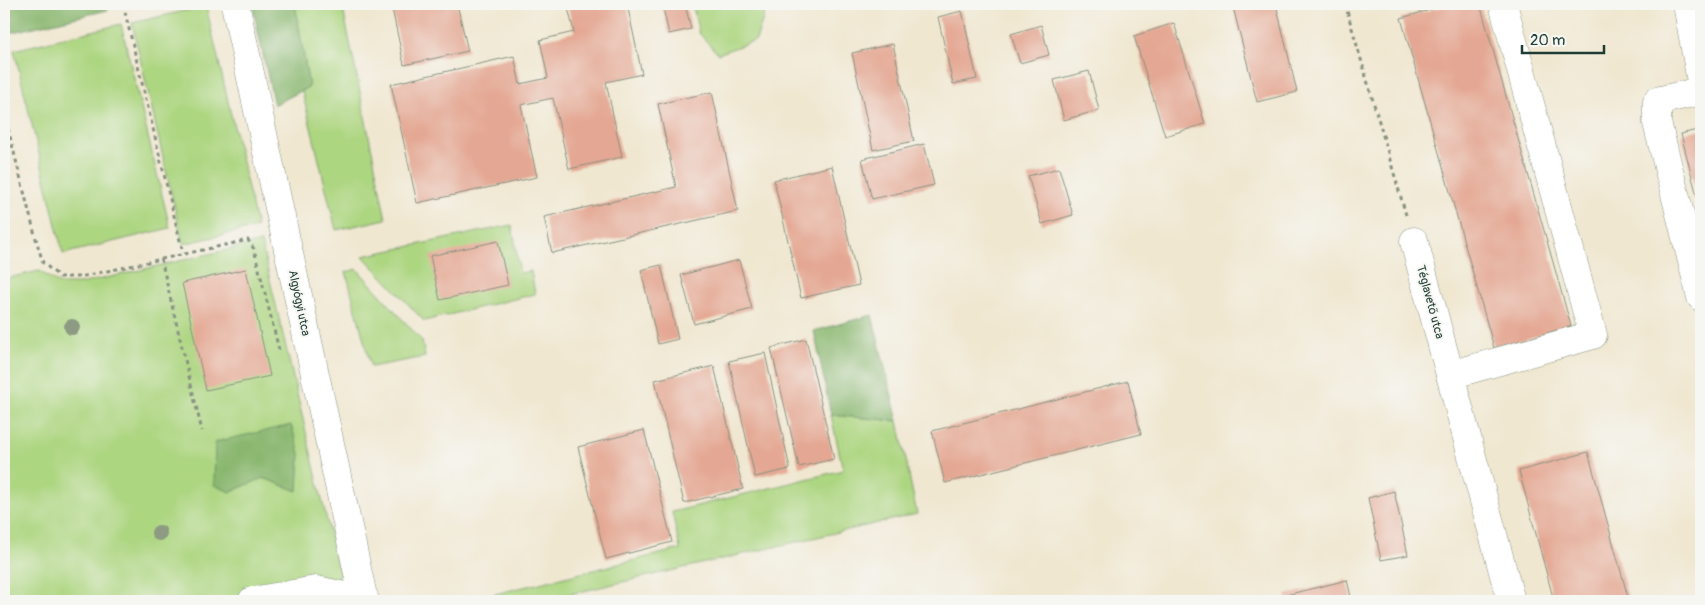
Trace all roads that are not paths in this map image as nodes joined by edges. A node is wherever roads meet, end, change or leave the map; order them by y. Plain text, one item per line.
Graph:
1 (235, 4) edge
2 (1503, 4) edge
3 (1687, 4) edge
4 (1701, 80) edge
5 (1701, 91) edge
6 (1414, 241) road end
7 (1701, 297) edge
8 (1450, 375) junction
9 (364, 599) edge
10 (252, 601) edge
11 (1511, 601) edge

1 - 9 street, Algyógyi utca
2 - 8 street
3 - 4 street
5 - 7 street
6 - 8 street, Téglavető utca
8 - 11 street, Téglavető utca
9 - 10 street

